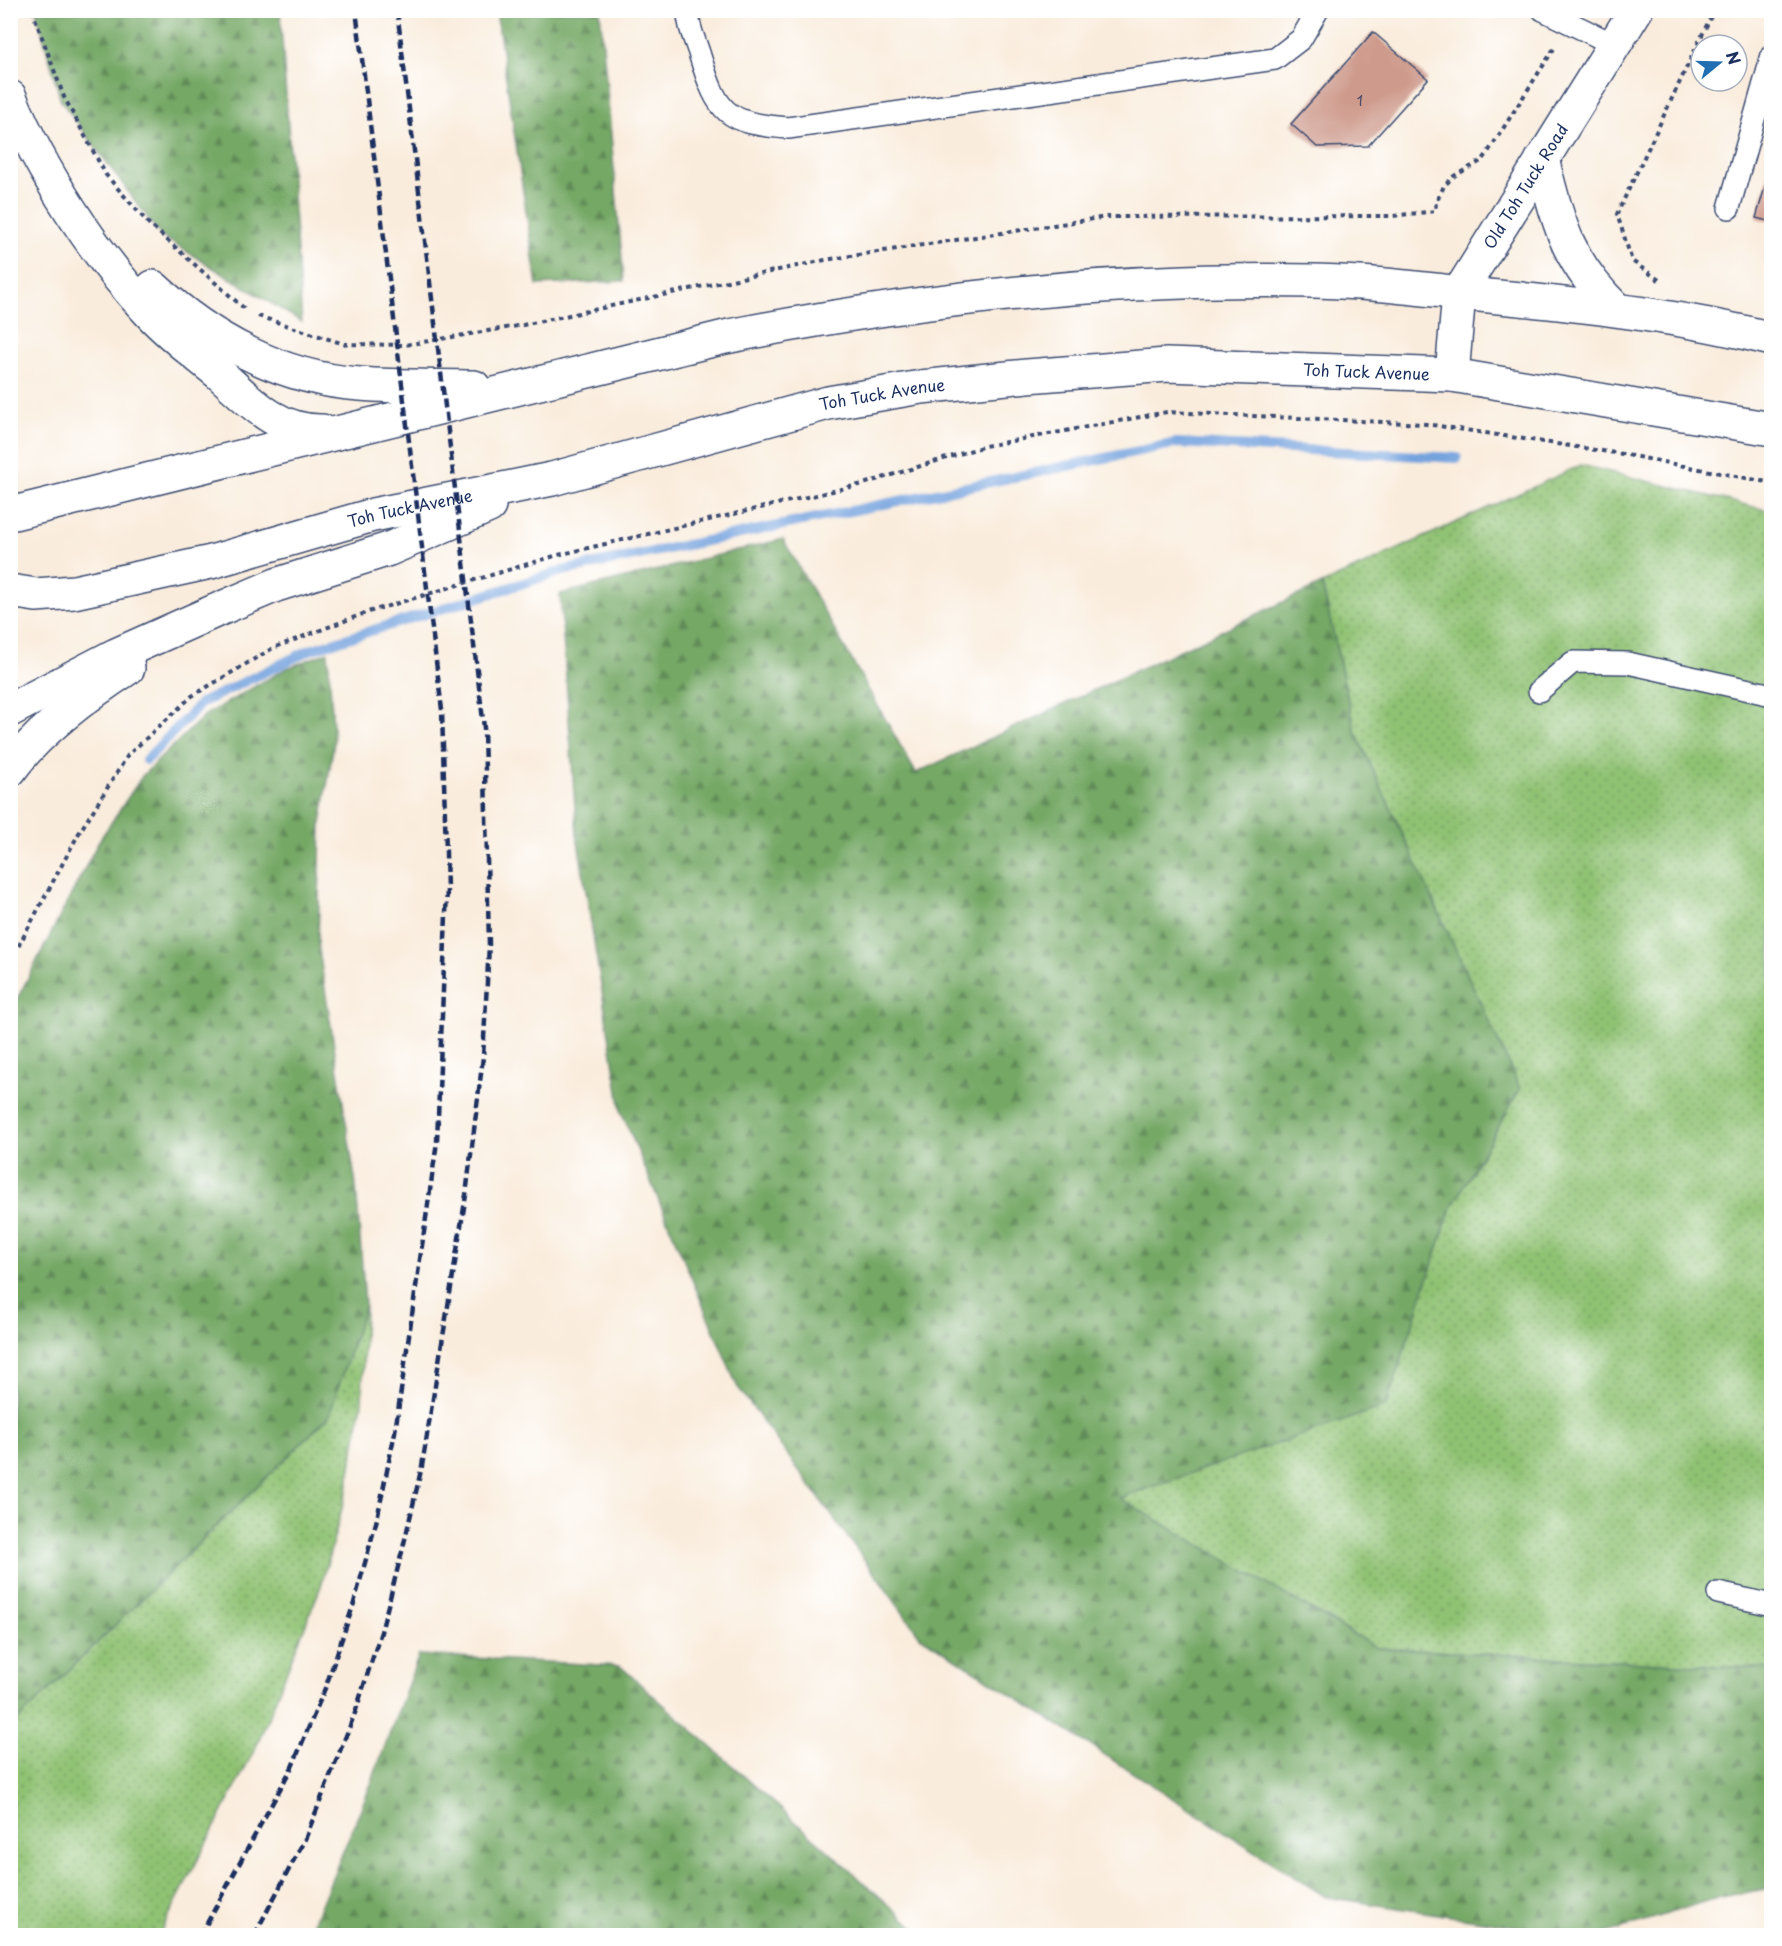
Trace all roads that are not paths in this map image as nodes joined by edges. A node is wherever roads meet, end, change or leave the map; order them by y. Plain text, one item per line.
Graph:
1 (688, 10) edge
2 (1318, 10) edge
3 (1542, 10) edge
4 (1636, 10) edge
5 (1615, 45) junction
6 (1772, 55) edge
7 (10, 97) edge
8 (1542, 159) junction
9 (1729, 208) dead end
10 (71, 209) junction
11 (1460, 293) junction
12 (1616, 309) junction
13 (1772, 339) edge
14 (1452, 375) junction
15 (521, 388) junction
16 (358, 426) junction
17 (1772, 429) edge
18 (552, 479) junction
19 (10, 514) edge
20 (10, 591) edge
21 (215, 610) junction
22 (1539, 691) dead end
23 (1772, 695) edge
24 (10, 710) edge
25 (10, 770) edge
26 (1718, 1593) dead end
27 (1772, 1605) edge

1 - 2 lane
3 - 5 lane
4 - 5 main road, Old Toh Tuck Road
5 - 8 main road, Old Toh Tuck Road
6 - 9 lane
7 - 10 main road
8 - 11 main road, Old Toh Tuck Road
8 - 12 main road
10 - 15 main road
10 - 16 main road
11 - 12 main road
11 - 14 main road, Old Toh Tuck Road
11 - 15 main road
12 - 13 main road
14 - 17 main road, Toh Tuck Avenue
14 - 18 main road, Toh Tuck Avenue
15 - 16 main road
16 - 19 main road
18 - 20 main road, Toh Tuck Avenue
18 - 21 main road
21 - 24 main road
21 - 25 main road
22 - 23 lane
26 - 27 lane

